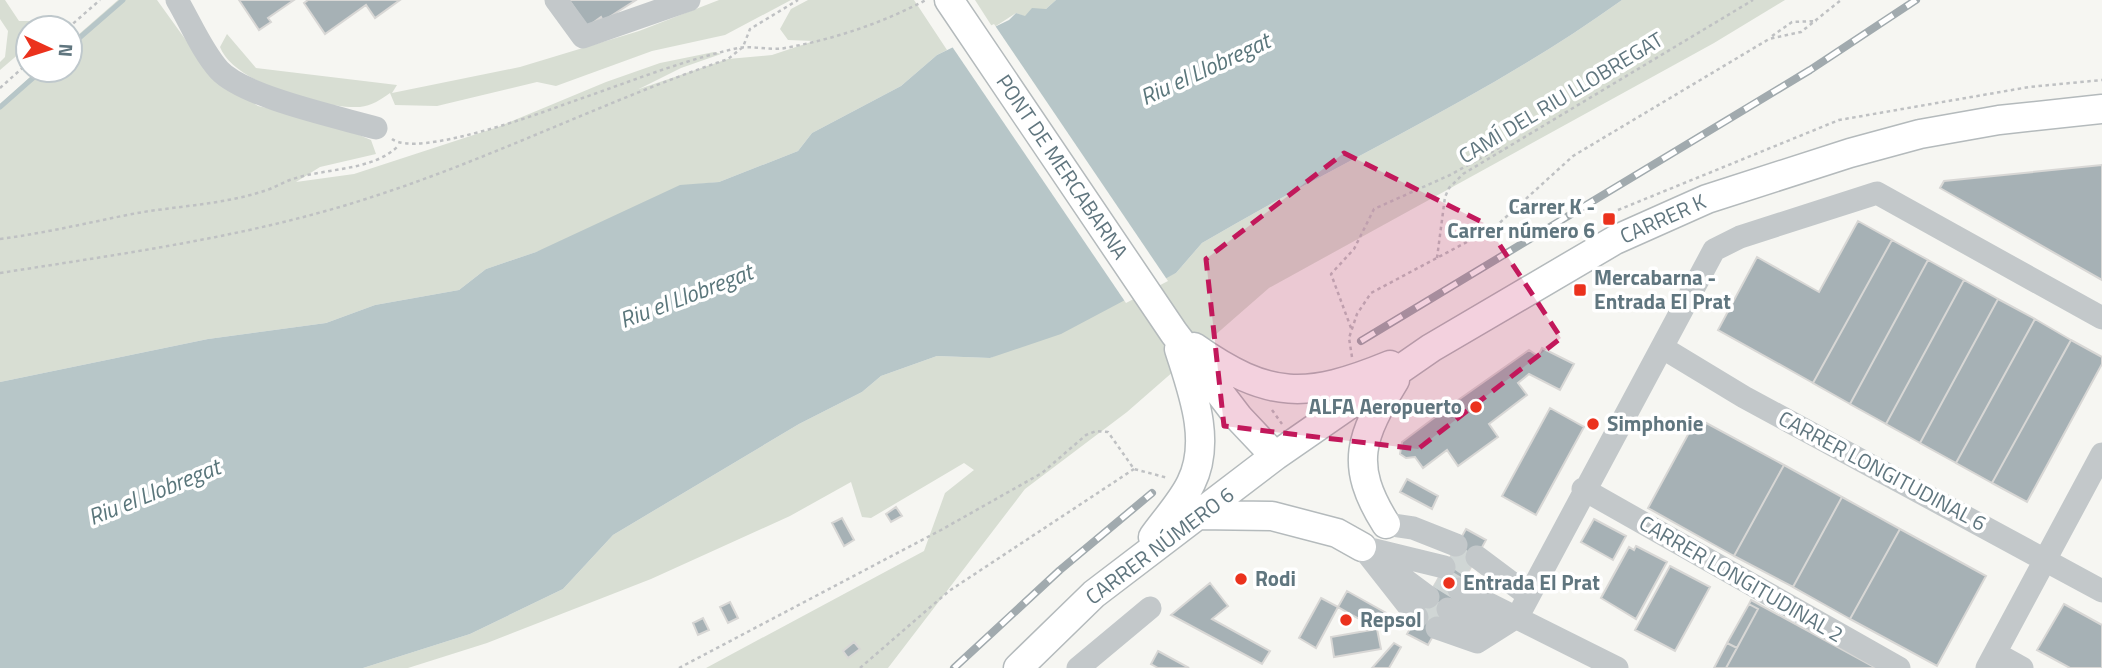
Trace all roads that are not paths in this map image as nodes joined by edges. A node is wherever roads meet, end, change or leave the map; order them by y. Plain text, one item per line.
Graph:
1 (177, 0) edge
2 (556, 0) edge
3 (689, 0) edge
4 (949, 0) edge
5 (2102, 109) edge
6 (376, 128) dead end
7 (2102, 318) edge
8 (1174, 333) junction
9 (1431, 348) junction
10 (1663, 348) junction
11 (1399, 372) junction
12 (2102, 454) edge
13 (1275, 456) junction
14 (1583, 489) junction
15 (1197, 515) junction
16 (1386, 524) joint
17 (1362, 547) junction
18 (1138, 558) junction
19 (2045, 558) junction
20 (1447, 587) junction
21 (2102, 591) edge
22 (1521, 600) junction
23 (1150, 608) dead end
24 (1580, 659) edge
25 (1991, 660) edge
26 (1087, 666) edge
27 (1018, 668) edge
28 (1617, 668) edge
29 (1899, 668) edge
30 (2022, 668) edge

1 - 6 lane
2 - 3 lane
4 - 8 main road, PONT DE MERCABARNA
5 - 9 main road, CARRER K
7 - 10 lane
8 - 9 main road
8 - 13 main road, PONT DE MERCABARNA
8 - 18 main road
9 - 11 main road, CARRER K
10 - 14 lane
10 - 19 lane, CARRER LONGITUDINAL 6
11 - 13 main road, CARRER K
11 - 16 main road
12 - 19 lane
13 - 15 main road, CARRER NÚMERO 6
14 - 22 lane
14 - 29 lane, CARRER LONGITUDINAL 2
15 - 17 main road
15 - 18 main road, CARRER NÚMERO 6
16 - 20 lane
17 - 20 lane
17 - 20 lane
18 - 27 main road, CARRER NÚMERO 6
19 - 21 lane, CARRER LONGITUDINAL 6
19 - 25 lane
20 - 22 lane
20 - 22 lane
22 - 24 lane
23 - 26 lane
24 - 28 lane
25 - 30 lane

